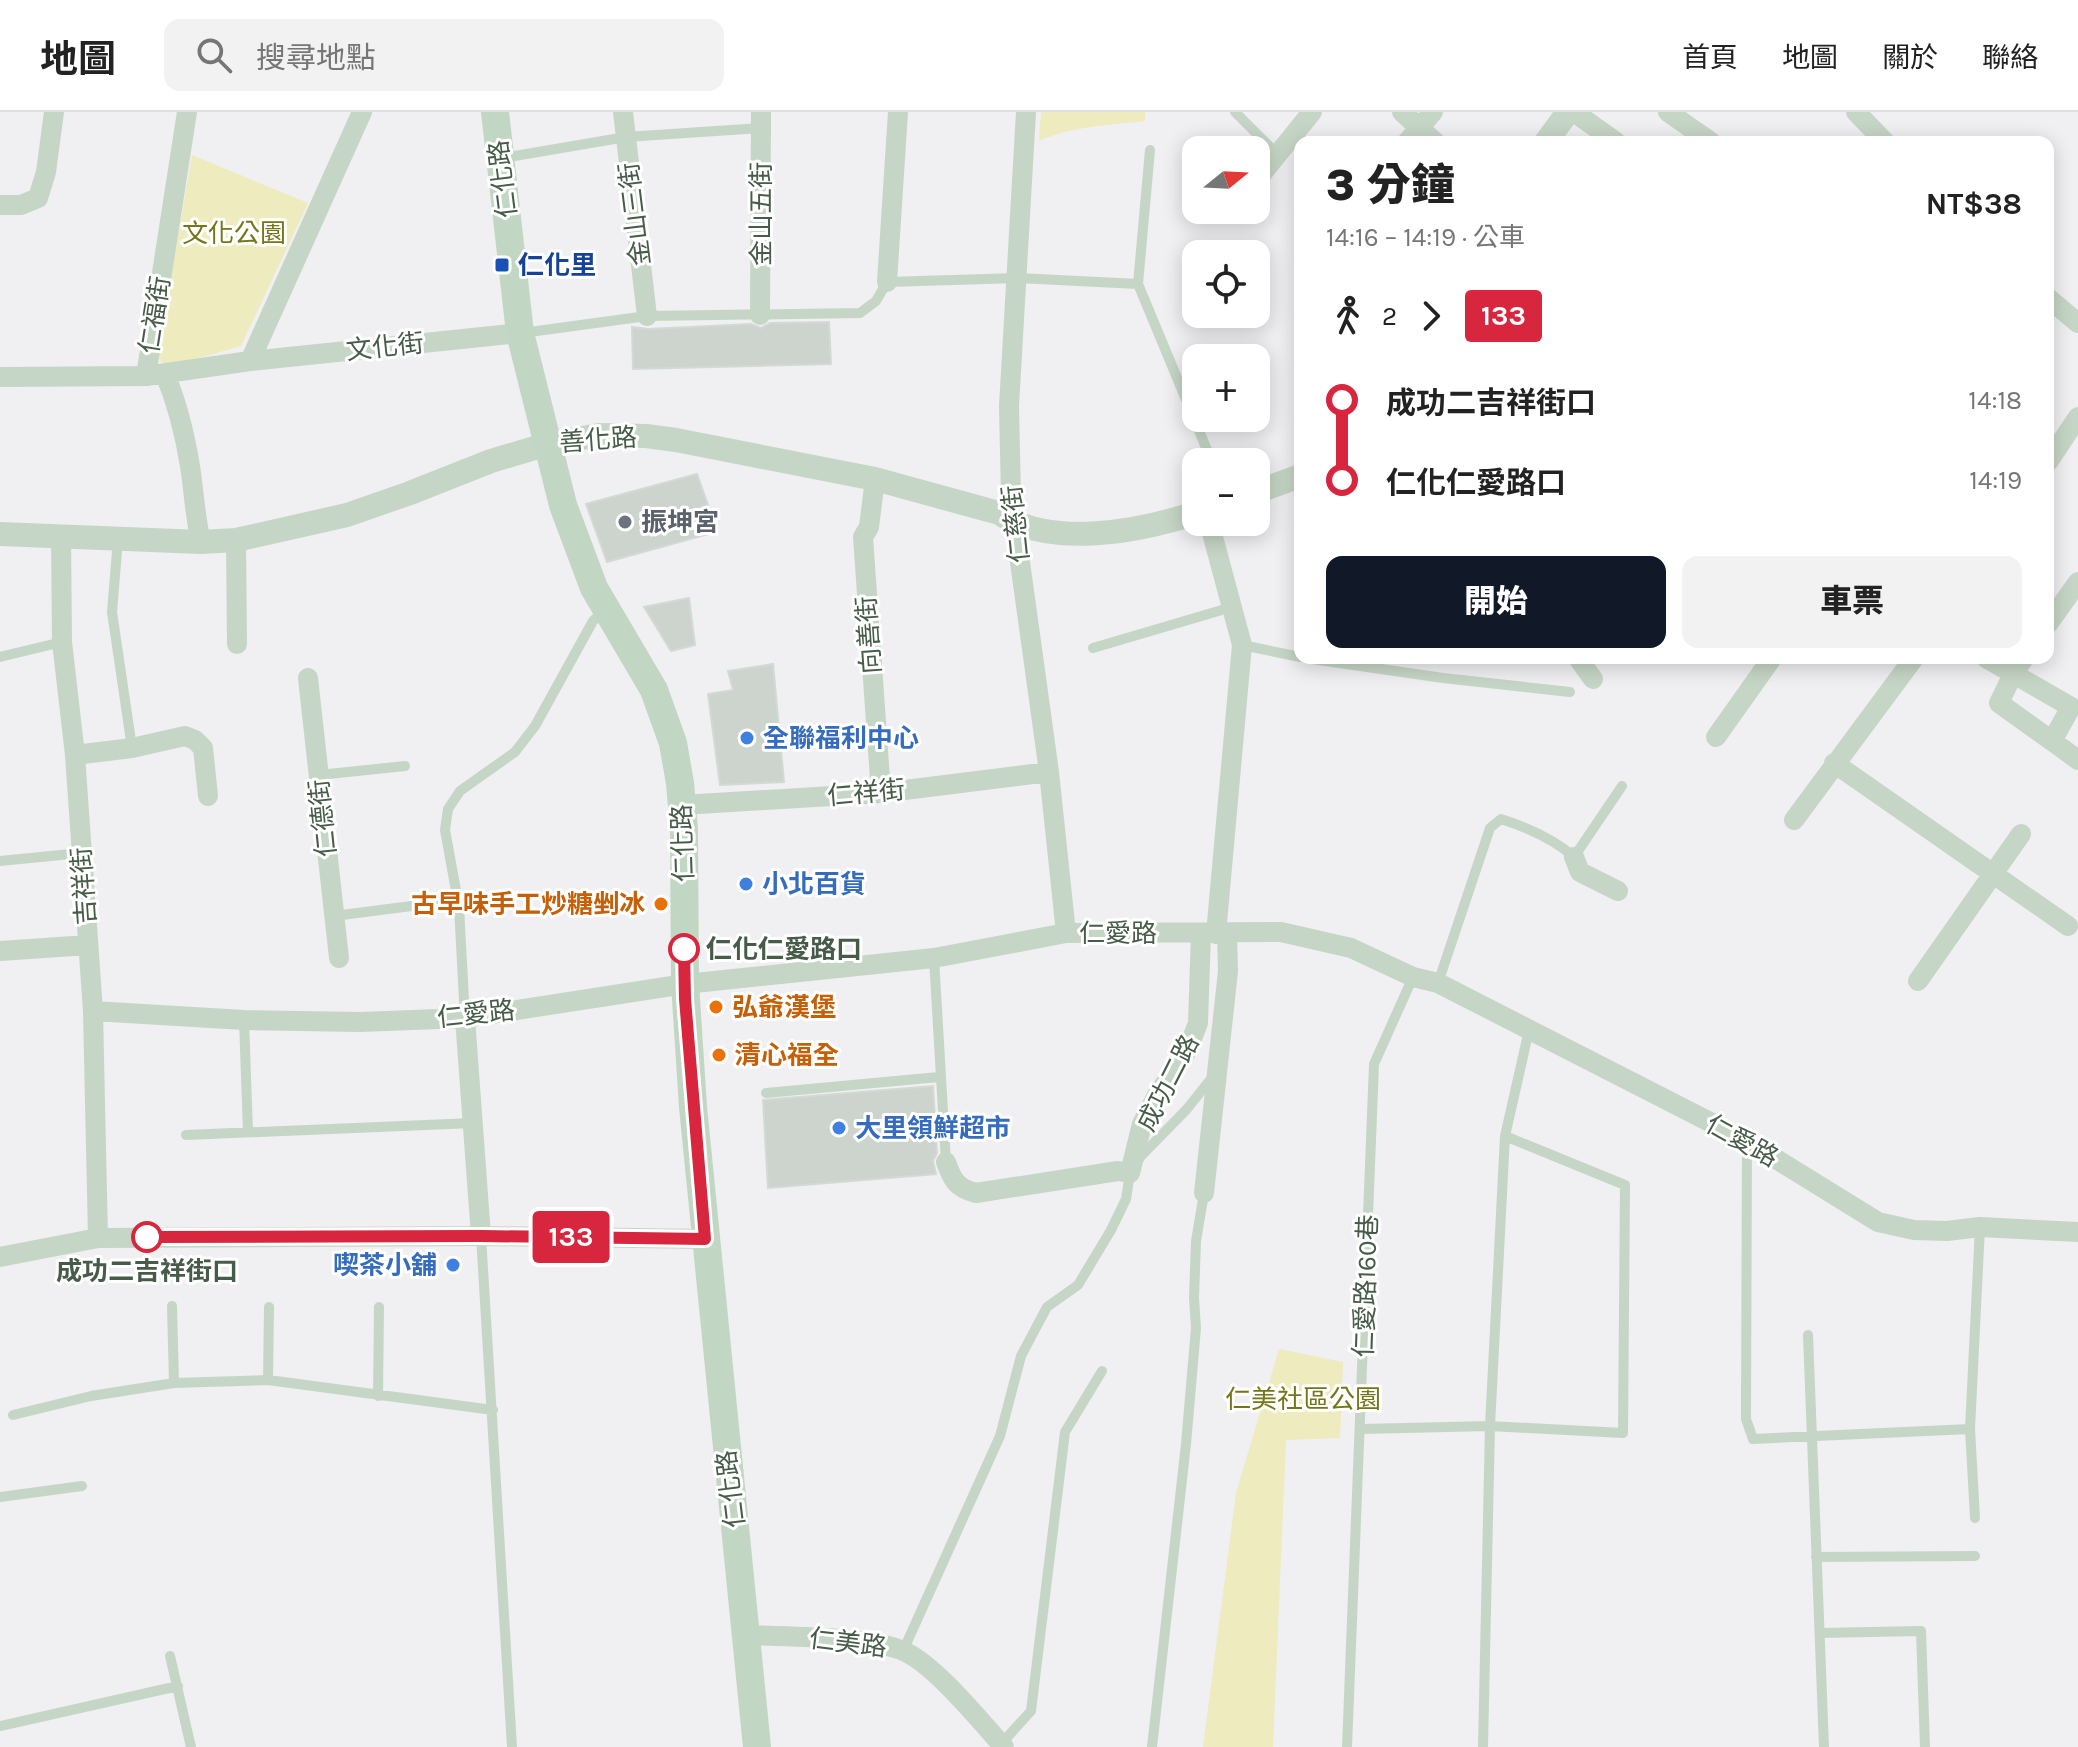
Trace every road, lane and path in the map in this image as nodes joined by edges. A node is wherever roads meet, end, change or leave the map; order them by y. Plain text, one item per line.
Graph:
1 (54, 112) edge
2 (187, 112) edge
3 (362, 112) edge
4 (495, 112) edge
5 (623, 112) edge
6 (898, 112) edge
7 (1026, 112) edge
8 (1235, 112) edge
9 (1312, 112) edge
10 (1402, 112) edge
11 (1433, 112) edge
12 (1568, 112) edge
13 (1574, 112) edge
14 (1668, 112) edge
15 (1856, 112) edge
16 (761, 120) edge
17 (1413, 135) edge
18 (1550, 136) edge
19 (1608, 136) edge
20 (1702, 136) edge
21 (1879, 136) edge
22 (626, 137) junction
23 (1150, 150) dead end
24 (1278, 155) junction
25 (501, 159) junction
26 (1270, 164) edge
27 (0, 205) edge
28 (1018, 278) junction
29 (887, 282) junction
30 (1138, 284) junction
31 (2054, 303) edge
32 (760, 315) junction
33 (647, 316) junction
34 (2078, 323) edge
35 (520, 333) junction
36 (250, 361) junction
37 (156, 375) junction
38 (0, 377) edge
39 (2078, 417) edge
40 (548, 444) junction
41 (1206, 448) edge
42 (2054, 453) edge
43 (1294, 478) edge
44 (875, 479) junction
45 (1270, 487) edge
46 (1182, 517) edge
47 (1013, 523) junction
48 (0, 534) edge
49 (61, 535) junction
50 (1213, 536) edge
51 (119, 537) junction
52 (236, 540) junction
53 (201, 542) junction
54 (2078, 582) edge
55 (1232, 607) junction
56 (605, 609) junction
57 (2054, 616) edge
58 (62, 642) junction
59 (237, 644) dead end
60 (1242, 645) junction
61 (1093, 648) dead end
62 (1294, 656) edge
63 (0, 657) edge
64 (1345, 664) edge
65 (1582, 664) edge
66 (1768, 664) edge
67 (1909, 664) edge
68 (2018, 666) edge
69 (308, 678) dead end
70 (1593, 679) dead end
71 (1570, 692) dead end
72 (1716, 737) dead end
73 (2052, 741) junction
74 (132, 748) junction
75 (75, 755) junction
76 (2078, 760) edge
77 (1834, 763) junction
78 (405, 766) dead end
79 (1049, 772) junction
80 (319, 775) junction
81 (1622, 786) dead end
82 (881, 793) junction
83 (208, 796) dead end
84 (682, 805) junction
85 (1794, 820) dead end
86 (2021, 834) dead end
87 (81, 853) junction
88 (1574, 857) junction
89 (0, 861) edge
90 (1995, 874) junction
91 (1618, 891) dead end
92 (458, 900) junction
93 (334, 916) junction
94 (2068, 926) dead end
95 (1066, 933) junction
96 (1215, 933) junction
97 (88, 945) junction
98 (0, 951) edge
99 (339, 958) dead end
100 (934, 958) junction
101 (1413, 977) junction
102 (1918, 981) dead end
103 (1438, 983) junction
104 (685, 984) junction
105 (93, 1011) junction
106 (465, 1018) junction
107 (244, 1020) junction
108 (1529, 1030) junction
109 (1217, 1072) junction
110 (939, 1077) junction
111 (766, 1093) dead end
112 (473, 1123) junction
113 (248, 1132) junction
114 (186, 1135) dead end
115 (1505, 1136) junction
116 (1747, 1141) junction
117 (946, 1162) joint
118 (1130, 1173) junction
119 (1204, 1193) joint
120 (1980, 1227) junction
121 (2078, 1232) edge
122 (481, 1236) junction
123 (98, 1238) junction
124 (705, 1239) junction
125 (0, 1257) edge
126 (172, 1306) dead end
127 (269, 1307) dead end
128 (379, 1307) dead end
129 (1808, 1335) dead end
130 (1102, 1371) dead end
131 (268, 1380) junction
132 (174, 1383) junction
133 (378, 1396) junction
134 (493, 1410) junction
135 (13, 1415) dead end
136 (1490, 1426) junction
137 (1361, 1429) junction
138 (1970, 1429) junction
139 (1812, 1434) junction
140 (82, 1486) dead end
141 (0, 1497) edge
142 (1975, 1518) dead end
143 (1975, 1556) dead end
144 (1816, 1557) junction
145 (1820, 1633) junction
146 (748, 1635) junction
147 (903, 1651) junction
148 (170, 1656) dead end
149 (178, 1686) junction
150 (0, 1726) edge
151 (1001, 1746) edge
152 (191, 1747) edge
153 (512, 1747) edge
154 (757, 1747) edge
155 (1152, 1747) edge
156 (1347, 1747) edge
157 (1483, 1747) edge
158 (1824, 1747) edge
159 (1925, 1747) edge

1 - 27 street
2 - 37 street, 仁福街
3 - 36 street
4 - 25 main road, 仁化路
5 - 22 street, 金山三街
6 - 29 street
7 - 28 street, 仁慈街
8 - 24 lane
9 - 24 street
10 - 17 street
11 - 17 street
12 - 18 street
13 - 19 street
14 - 20 street
15 - 21 street
16 - 22 lane
16 - 32 street, 金山五街
22 - 25 lane
22 - 33 street, 金山三街
23 - 30 lane
24 - 26 street
25 - 35 main road, 仁化路
28 - 29 lane
28 - 30 lane
28 - 47 street, 仁慈街
29 - 32 lane
30 - 41 lane
31 - 34 street
32 - 33 lane
33 - 35 lane
35 - 36 street, 文化街
35 - 40 main road, 仁化路
36 - 37 street, 文化街
37 - 38 street, 文化街
37 - 53 street
39 - 42 street
40 - 44 street, 善化路
40 - 52 street, 善化路
40 - 56 main road, 仁化路
43 - 45 street
44 - 47 street, 善化路
44 - 82 street, 向善街
46 - 47 street, 善化路
47 - 79 street, 仁慈街
48 - 49 street, 善化路
49 - 51 street, 善化路
49 - 58 street, 吉祥街
50 - 55 street, 成功二路
51 - 53 street, 善化路
51 - 74 lane
52 - 53 street, 善化路
52 - 59 street
54 - 57 street
55 - 60 street, 成功二路
55 - 61 lane
56 - 84 main road, 仁化路
56 - 92 lane
58 - 63 lane
58 - 75 street, 吉祥街
60 - 62 lane
60 - 96 street, 成功二路
64 - 71 lane
65 - 70 street
66 - 72 street
67 - 77 street
68 - 73 street
68 - 73 street
69 - 80 street, 仁德街
73 - 76 street
74 - 75 street
74 - 83 street
75 - 87 street, 吉祥街
77 - 85 street
77 - 90 street
78 - 80 lane
79 - 82 street, 仁祥街
79 - 95 street, 仁慈街
80 - 93 street, 仁德街
81 - 88 lane
82 - 84 street, 仁祥街
84 - 104 main road, 仁化路
86 - 90 street
87 - 89 lane
87 - 97 street, 吉祥街
88 - 91 street
88 - 103 lane
90 - 94 street
90 - 102 street
92 - 93 lane
92 - 106 lane
93 - 99 street, 仁德街
95 - 96 street, 仁愛路
95 - 100 street, 仁愛路
96 - 101 street, 仁愛路
96 - 109 street, 成功二路
96 - 118 street, 成功二路
97 - 98 street
97 - 105 street, 吉祥街
100 - 104 street, 仁愛路
100 - 110 lane
101 - 103 street, 仁愛路
101 - 137 lane, 仁愛路160巷
103 - 108 street, 仁愛路
104 - 106 street, 仁愛路
104 - 124 main road, 仁化路
105 - 107 street, 仁愛路
105 - 123 street, 吉祥街
106 - 107 street, 仁愛路
106 - 112 street
107 - 113 lane
108 - 115 lane
108 - 116 street, 仁愛路
109 - 118 lane
109 - 119 street, 成功二路
110 - 111 lane
110 - 117 lane
112 - 113 lane
112 - 122 street
113 - 114 lane
115 - 136 lane
115 - 136 lane
116 - 120 street, 仁愛路
116 - 139 lane
117 - 118 street
118 - 147 lane
119 - 155 lane
120 - 121 street, 仁愛路
120 - 138 lane
122 - 123 street
122 - 124 street
122 - 134 lane
123 - 125 street
124 - 146 main road, 仁化路
126 - 132 lane
127 - 131 lane
128 - 133 lane
129 - 139 lane
130 - 151 lane
131 - 132 lane
131 - 133 lane
132 - 135 lane
133 - 134 lane
134 - 153 lane
136 - 137 lane
136 - 157 lane
137 - 156 lane, 仁愛路160巷
138 - 139 lane
138 - 142 lane
139 - 144 lane
140 - 141 lane
143 - 144 lane
144 - 145 lane
145 - 158 lane
145 - 159 lane
146 - 147 street, 仁美路
146 - 154 main road, 仁化路
147 - 151 street, 仁美路
148 - 149 lane
149 - 150 lane
149 - 152 lane

